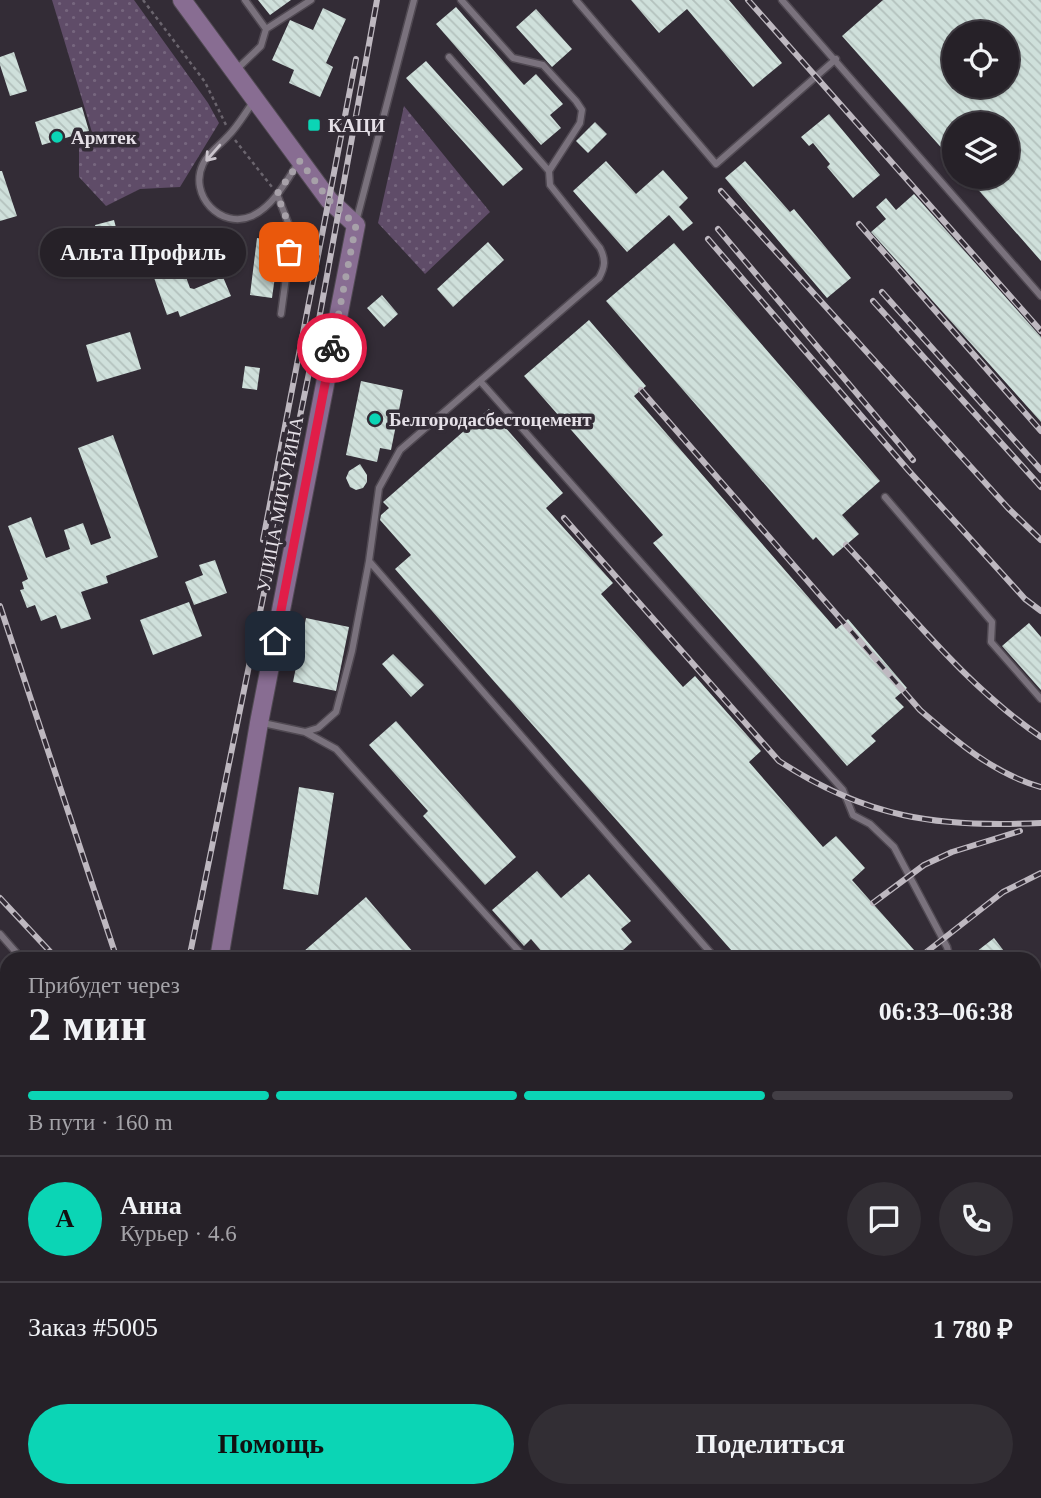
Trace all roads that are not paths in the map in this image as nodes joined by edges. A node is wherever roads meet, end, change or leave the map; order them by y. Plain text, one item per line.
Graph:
1 (182, 0) edge
2 (245, 0) edge
3 (312, 0) edge
4 (414, 0) edge
5 (461, 0) edge
6 (576, 0) edge
7 (782, 0) edge
8 (266, 29) junction
9 (449, 57) dead end
10 (836, 60) junction
11 (235, 72) junction
12 (255, 99) junction
13 (300, 161) junction
14 (549, 171) junction
15 (277, 194) junction
16 (356, 225) junction
17 (1041, 296) edge
18 (281, 314) dead end
19 (480, 381) junction
20 (885, 497) dead end
21 (369, 561) junction
22 (1041, 699) edge
23 (259, 723) junction
24 (305, 732) junction
25 (0, 934) edge
26 (16, 952) edge
27 (220, 952) edge
28 (520, 952) edge
29 (710, 952) edge
30 (948, 952) edge

1 - 11 street
2 - 8 lane
3 - 8 lane
4 - 16 lane
5 - 14 lane
6 - 10 lane
7 - 10 lane
8 - 11 lane
9 - 14 lane
10 - 17 lane
11 - 12 street
12 - 13 street
12 -> 15 lane
13 - 15 lane
13 - 16 street
14 - 19 lane
15 - 18 lane
16 - 23 street, УЛИЦА МИЧУРИНА
19 - 21 lane
19 - 30 lane
20 - 22 lane
21 - 24 lane
21 - 29 lane
23 - 24 lane
23 - 27 street, УЛИЦА МИЧУРИНА
24 - 28 lane
25 - 26 lane

